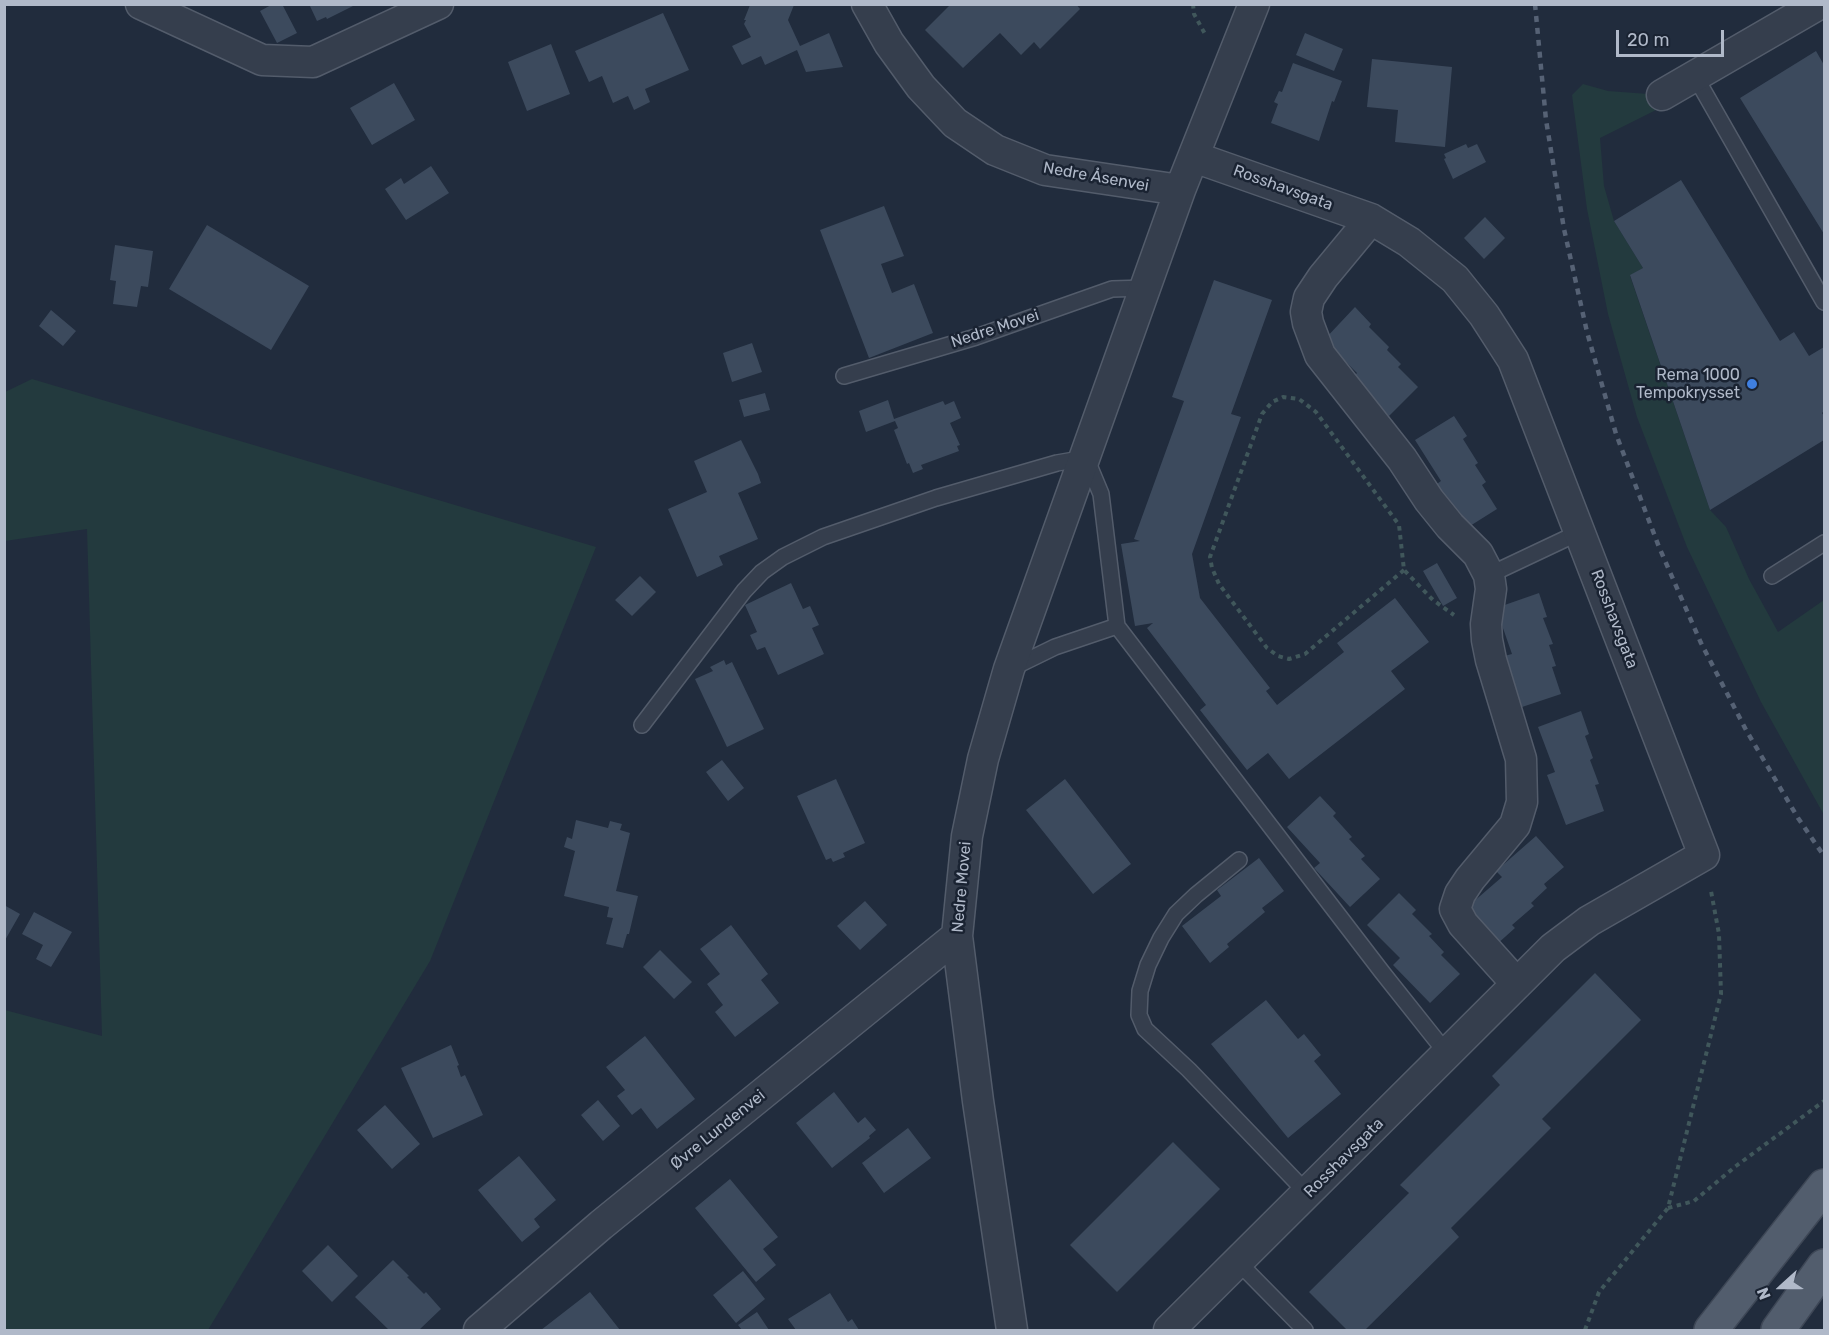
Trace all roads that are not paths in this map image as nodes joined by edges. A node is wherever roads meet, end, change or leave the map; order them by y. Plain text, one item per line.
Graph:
1 (141, 4) edge
2 (438, 4) edge
3 (867, 4) edge
4 (1254, 4) edge
5 (1820, 11) edge
6 (1695, 76) junction
7 (1662, 95) dead end
8 (1194, 157) junction
9 (1180, 190) junction
10 (1371, 219) junction
11 (1146, 288) junction
12 (1824, 302) edge
13 (844, 376) dead end
14 (1086, 458) junction
15 (1580, 532) junction
16 (1824, 543) edge
17 (1489, 575) junction
18 (1772, 576) dead end
19 (1117, 626) junction
20 (1009, 669) junction
21 (642, 725) dead end
22 (1239, 860) dead end
23 (957, 936) junction
24 (1516, 984) junction
25 (1448, 1055) junction
26 (1824, 1186) edge
27 (1308, 1194) junction
28 (1238, 1262) junction
29 (1824, 1266) edge
30 (482, 1330) edge
31 (1012, 1330) edge
32 (1169, 1330) edge
33 (1305, 1330) edge
34 (1711, 1330) edge
35 (1778, 1330) edge

1 - 2 street
3 - 9 street, Nedre Åsenvei
4 - 8 street, Nedre Movei
5 - 6 street
6 - 7 street
6 - 12 lane
8 - 9 street, Nedre Movei
8 - 10 street, Rosshavsgata
9 - 11 street, Nedre Movei
10 - 15 street, Rosshavsgata
10 - 17 street
11 - 13 lane, Nedre Movei
11 - 14 street, Nedre Movei
14 - 19 lane
14 - 20 street, Nedre Movei
14 - 21 lane
15 - 17 lane
15 - 24 street, Rosshavsgata
16 - 18 lane
17 - 24 street
19 - 20 lane
19 - 25 lane
20 - 23 street, Nedre Movei
22 - 27 lane
23 - 30 street, Øvre Lundenvei
23 - 31 street, Nedre Movei
24 - 25 street, Rosshavsgata
25 - 27 street, Rosshavsgata
26 - 34 main road
27 - 28 street, Rosshavsgata
28 - 32 street, Rosshavsgata
28 - 33 lane
29 - 35 main road

